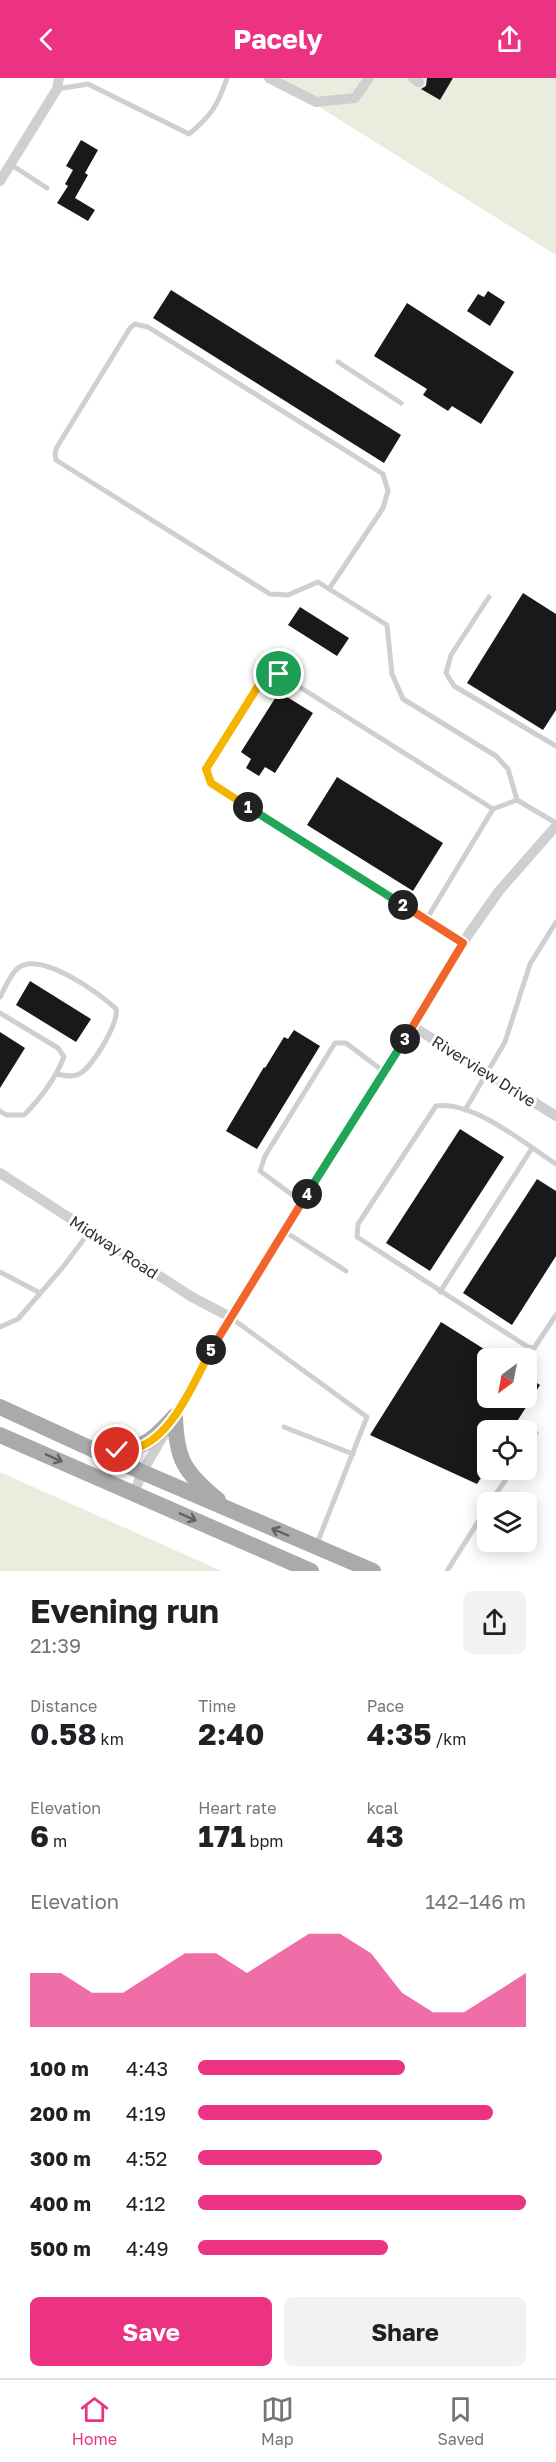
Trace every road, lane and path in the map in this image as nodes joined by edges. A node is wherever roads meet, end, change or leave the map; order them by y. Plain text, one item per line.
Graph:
1 (227, 78) edge
2 (268, 78) edge
3 (369, 78) edge
4 (58, 84) edge
5 (10, 164) junction
6 (0, 181) edge
7 (47, 188) dead end
8 (338, 362) dead end
9 (401, 403) dead end
10 (329, 589) junction
11 (489, 597) dead end
12 (556, 746) edge
13 (517, 800) junction
14 (493, 809) junction
15 (556, 824) edge
16 (426, 920) junction
17 (556, 922) edge
18 (463, 943) junction
19 (0, 997) edge
20 (0, 1013) edge
21 (412, 1026) junction
22 (384, 1072) junction
23 (487, 1073) junction
24 (56, 1074) junction
25 (465, 1110) junction
26 (0, 1111) edge
27 (556, 1116) edge
28 (532, 1148) junction
29 (556, 1164) edge
30 (0, 1173) edge
31 (302, 1202) junction
32 (90, 1231) junction
33 (284, 1231) junction
34 (346, 1271) dead end
35 (0, 1272) edge
36 (440, 1292) junction
37 (40, 1293) junction
38 (556, 1315) edge
39 (230, 1317) junction
40 (0, 1327) edge
41 (0, 1407) edge
42 (175, 1416) junction
43 (284, 1427) dead end
44 (0, 1435) edge
45 (96, 1451) junction
46 (352, 1454) junction
47 (142, 1472) junction
48 (134, 1494) junction
49 (230, 1510) junction
50 (477, 1524) edge
51 (316, 1547) junction
52 (311, 1571) edge
53 (373, 1571) edge
54 (447, 1571) edge

1 - 4 lane
2 - 3 street
4 - 5 street
5 - 6 street
5 - 7 lane
8 - 9 lane
10 - 10 lane
10 - 13 lane
11 - 12 lane
13 - 14 lane
13 - 15 lane
14 - 16 lane
14 - 16 lane
15 - 18 street
16 - 18 lane
17 - 23 lane
18 - 21 street
19 - 24 lane
20 - 24 lane
21 - 22 street
21 - 23 street, Riverview Drive
22 - 31 street
22 - 31 lane
23 - 25 lane
23 - 27 street, Riverview Drive
24 - 26 lane
25 - 28 lane
25 - 36 lane
28 - 29 lane
28 - 36 lane
30 - 32 street, Midway Road
31 - 33 street
32 - 37 lane
32 - 39 street, Midway Road
33 - 34 lane
33 - 39 street
35 - 37 lane
36 - 38 lane
37 - 40 lane
39 - 42 street
39 - 46 lane
41 - 45 main road
42 - 45 main road
42 - 47 street
42 - 49 main road
43 - 46 lane
44 -> 48 main road
45 - 47 main road
46 - 51 lane
47 - 48 street
47 - 49 main road
48 -> 52 main road
51 -> 49 main road
50 - 54 lane
51 - 53 main road

